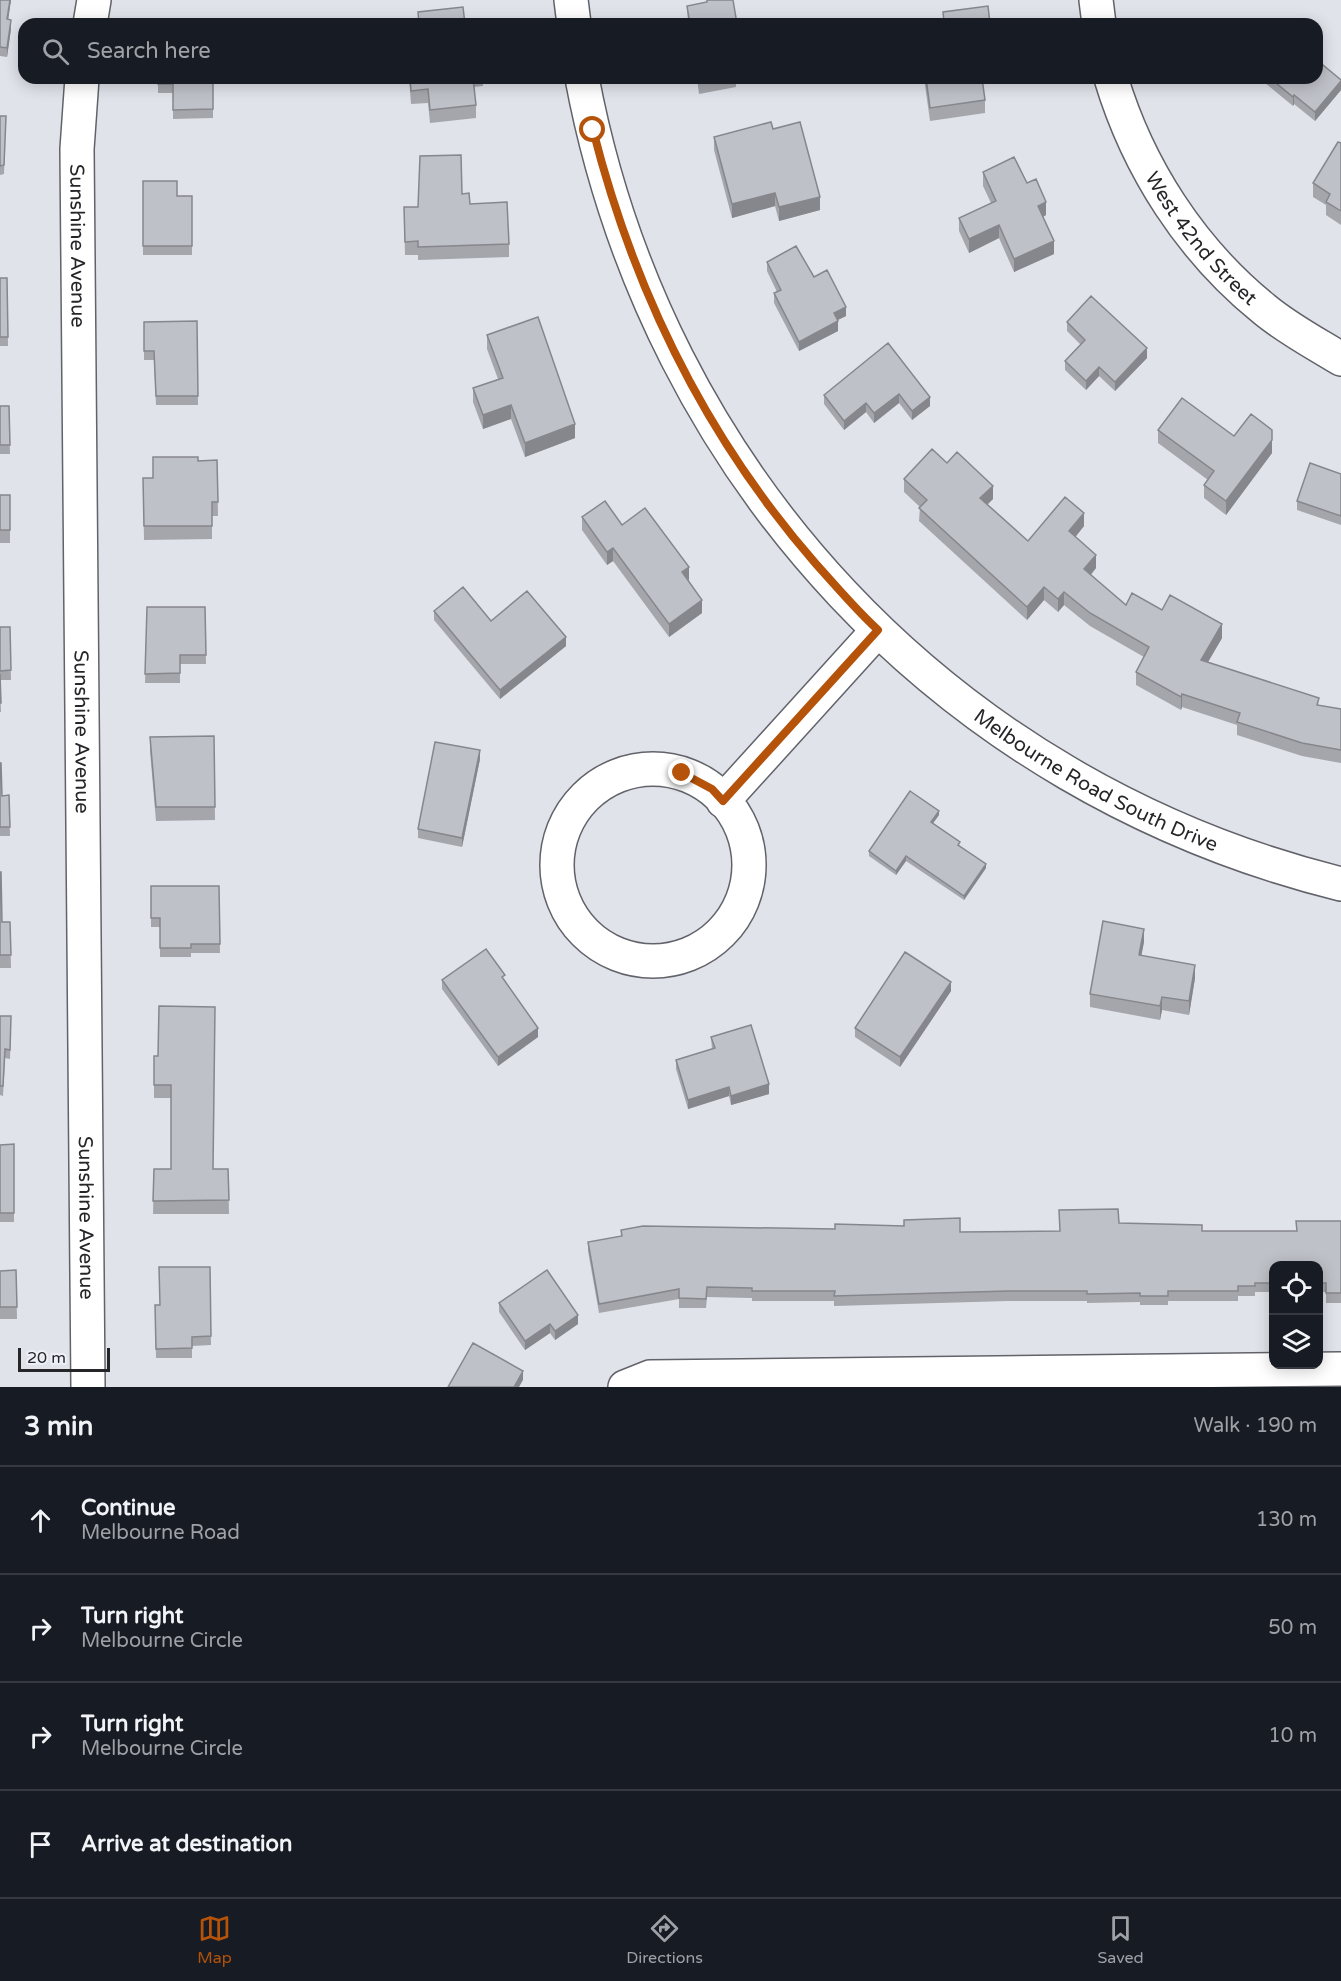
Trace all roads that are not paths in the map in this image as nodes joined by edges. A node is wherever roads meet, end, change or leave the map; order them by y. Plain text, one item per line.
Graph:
1 (94, 0) edge
2 (571, 0) edge
3 (1096, 0) edge
4 (91, 18) edge
5 (573, 18) edge
6 (1098, 18) edge
7 (82, 84) edge
8 (583, 84) edge
9 (1113, 84) edge
10 (1341, 359) edge
11 (878, 630) junction
12 (723, 801) junction
13 (1341, 884) edge
14 (1337, 1375) edge
15 (88, 1387) edge
16 (625, 1387) edge

1 - 4 street
2 - 5 street
3 - 6 street
7 - 15 street, Sunshine Avenue
8 - 11 street, Melbourne Road South Drive
9 - 10 street, West 42nd Street
11 - 12 street
11 - 13 street, Melbourne Road South Drive
12 - 12 street
14 - 16 street

